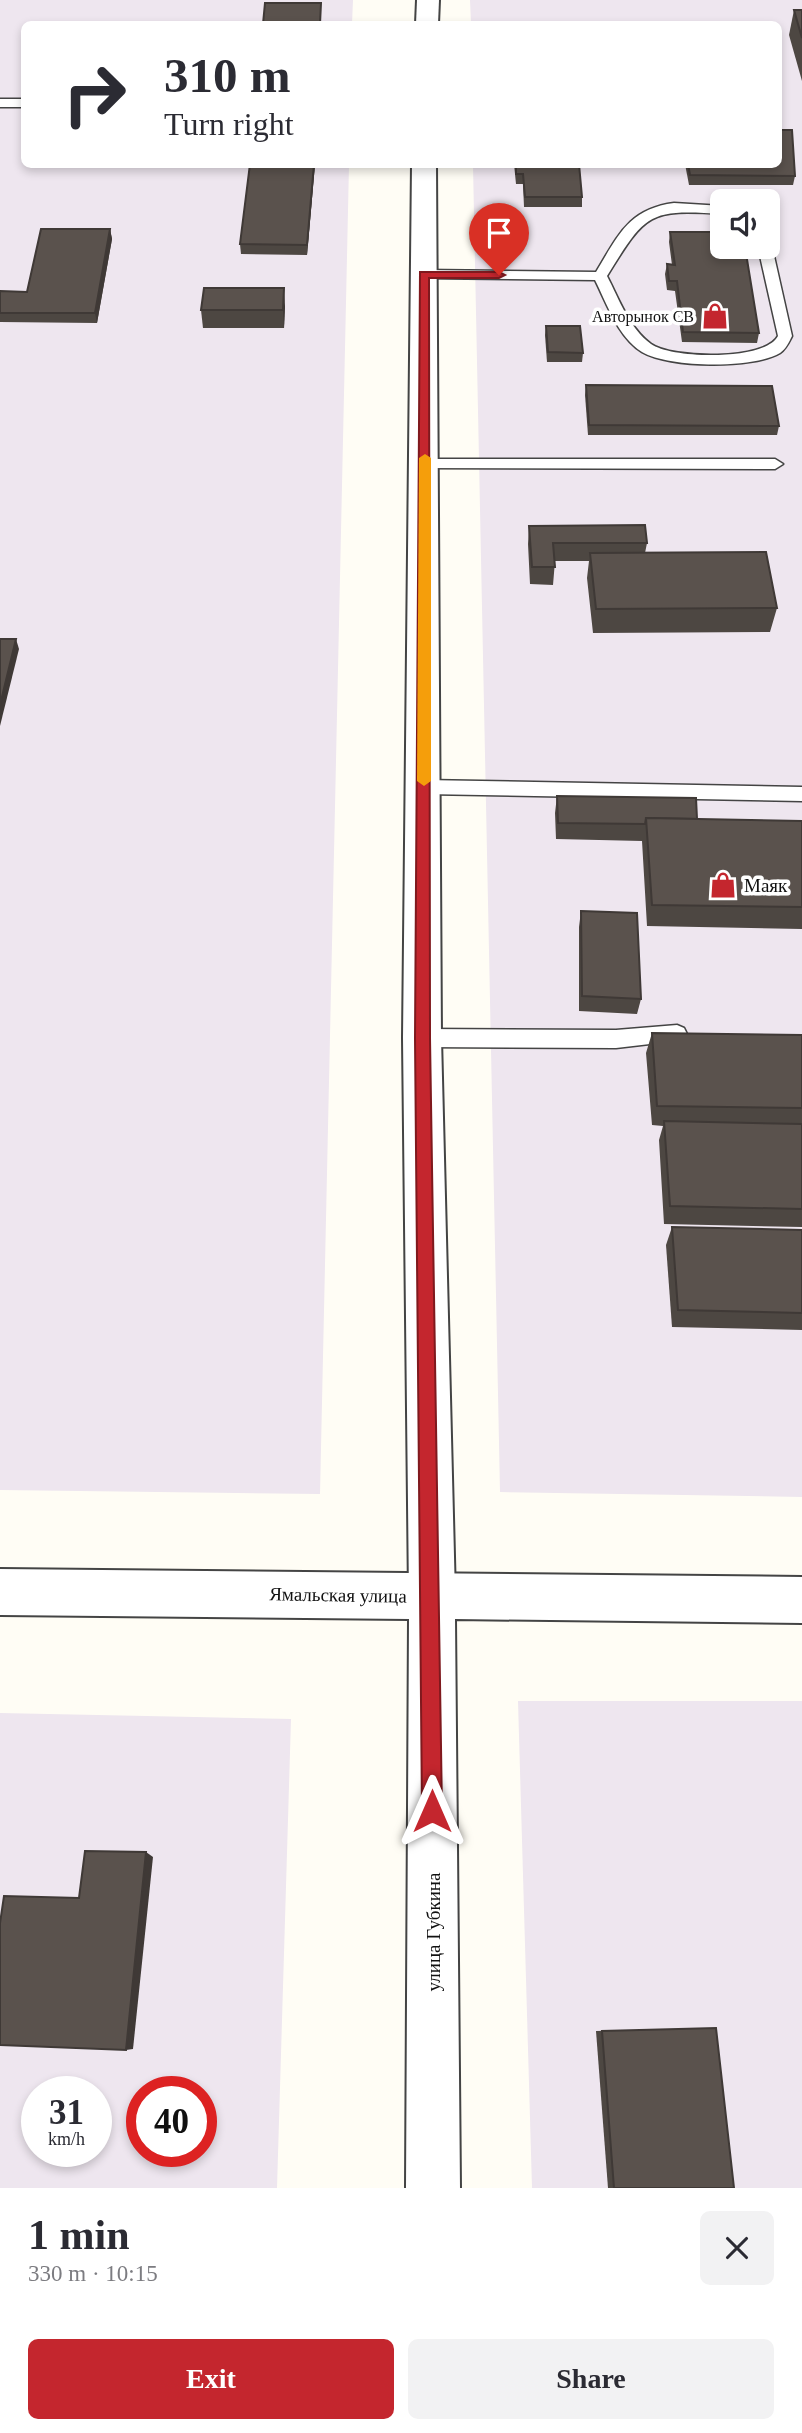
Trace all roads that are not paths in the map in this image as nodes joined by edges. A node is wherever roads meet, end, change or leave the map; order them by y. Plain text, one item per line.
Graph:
1 (428, 0) edge
2 (427, 21) edge
3 (0, 103) edge
4 (21, 103) edge
5 (424, 168) edge
6 (710, 209) edge
7 (768, 259) edge
8 (424, 274) junction
9 (600, 276) junction
10 (425, 464) junction
11 (775, 464) dead end
12 (424, 787) junction
13 (802, 794) edge
14 (700, 1034) edge
15 (422, 1038) junction
16 (0, 1592) edge
17 (432, 1596) junction
18 (802, 1600) edge
19 (433, 2188) edge

1 - 2 street
3 - 4 lane
5 - 8 street, улица Губкина
6 - 9 lane
7 - 9 lane
8 - 9 lane
8 - 10 street, улица Губкина
10 - 11 lane
10 - 12 street, улица Губкина
12 - 13 lane
12 - 15 street, улица Губкина
14 - 15 lane
15 - 17 street, улица Губкина
16 - 17 street, Ямальская улица
17 - 18 street, Ямальская улица
17 - 19 street, улица Губкина

